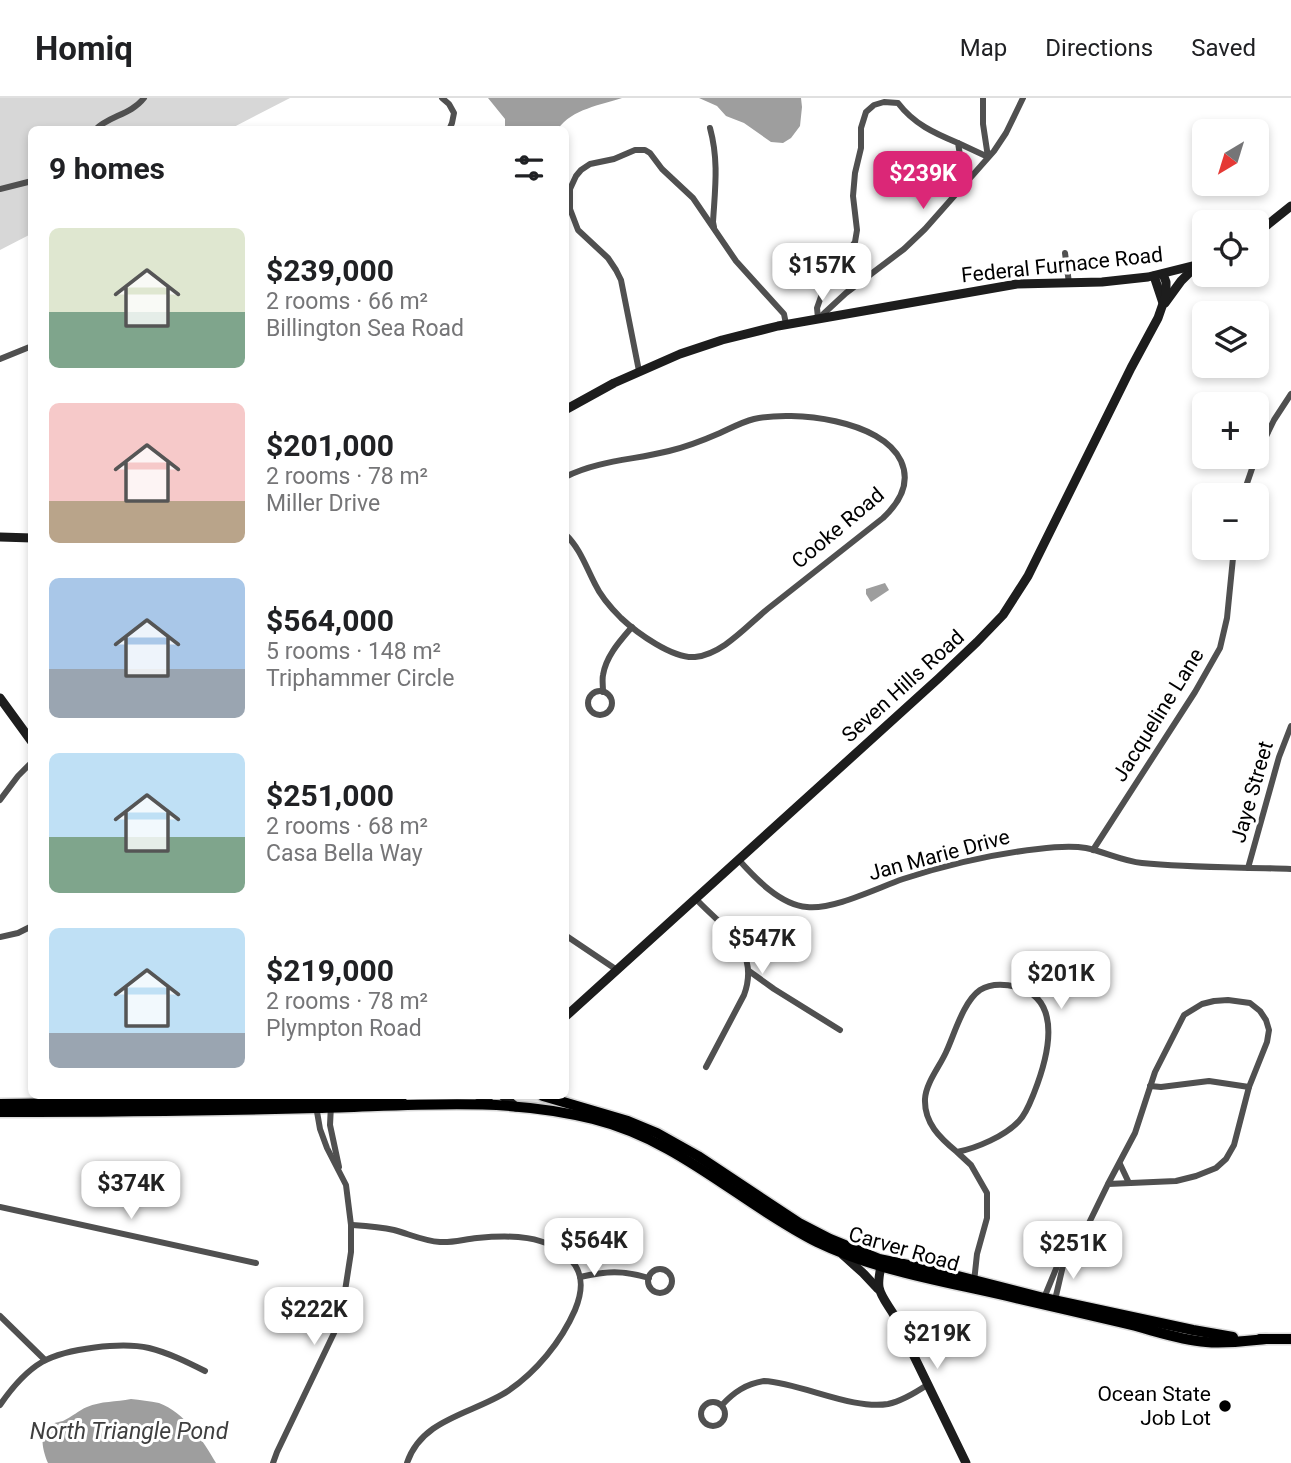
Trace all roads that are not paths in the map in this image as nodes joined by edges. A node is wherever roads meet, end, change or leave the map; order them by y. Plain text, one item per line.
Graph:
1 (144, 98) edge
2 (442, 98) edge
3 (983, 98) edge
4 (1023, 98) edge
5 (98, 126) edge
6 (451, 126) edge
7 (710, 128) dead end
8 (958, 143) junction
9 (988, 157) junction
10 (28, 182) edge
11 (965, 185) junction
12 (0, 189) edge
13 (1291, 206) edge
14 (1269, 224) edge
15 (715, 228) junction
16 (1065, 253) dead end
17 (1192, 266) edge
18 (1192, 272) edge
19 (1159, 275) junction
20 (1069, 283) junction
21 (1163, 304) junction
22 (818, 318) junction
23 (786, 324) junction
24 (28, 348) edge
25 (0, 359) edge
26 (639, 372) junction
27 (1291, 394) edge
28 (569, 408) edge
29 (1269, 430) edge
30 (569, 475) edge
31 (0, 537) edge
32 (28, 538) edge
33 (569, 539) edge
34 (1233, 560) edge
35 (632, 627) junction
36 (603, 692) dead end
37 (0, 698) edge
38 (1291, 726) edge
39 (28, 736) edge
40 (28, 766) edge
41 (0, 800) edge
42 (1093, 850) junction
43 (738, 859) junction
44 (1248, 868) junction
45 (1291, 869) edge
46 (695, 898) junction
47 (28, 928) edge
48 (0, 937) edge
49 (569, 938) edge
50 (617, 970) junction
51 (749, 971) junction
52 (569, 1013) edge
53 (840, 1030) dead end
54 (706, 1067) dead end
55 (1150, 1086) junction
56 (1249, 1087) junction
57 (376, 1099) edge
58 (485, 1099) edge
59 (507, 1099) edge
60 (553, 1099) edge
61 (0, 1104) edge
62 (316, 1104) junction
63 (332, 1104) junction
64 (477, 1104) junction
65 (516, 1107) junction
66 (0, 1112) edge
67 (957, 1152) junction
68 (1120, 1164) junction
69 (341, 1175) junction
70 (1129, 1183) junction
71 (1108, 1184) junction
72 (0, 1207) edge
73 (351, 1225) junction
74 (838, 1251) junction
75 (256, 1263) dead end
76 (882, 1263) junction
77 (580, 1277) junction
78 (649, 1278) dead end
79 (974, 1284) junction
80 (881, 1294) junction
81 (1050, 1299) junction
82 (0, 1316) edge
83 (1266, 1339) junction
84 (1291, 1339) edge
85 (45, 1360) junction
86 (205, 1371) dead end
87 (927, 1385) junction
88 (0, 1405) edge
89 (722, 1405) dead end
90 (273, 1463) edge
91 (407, 1463) edge
92 (966, 1463) edge

1 - 5 street
2 - 6 street
3 - 9 street
4 - 9 street
7 - 15 street
8 - 9 street
8 - 11 street
8 - 22 street
9 - 11 street
10 - 12 street
11 - 22 street
13 - 14 street
15 - 23 street
15 - 26 street
16 - 20 street
17 - 19 street, Federal Furnace Road
18 - 21 street, Seven Hills Road
19 - 20 street, Federal Furnace Road
19 - 21 street
20 - 22 street, Federal Furnace Road
21 - 43 street, Seven Hills Road
22 - 23 street, Federal Furnace Road
23 - 26 street, Federal Furnace Road
24 - 25 street
26 - 28 street, Federal Furnace Road
27 - 29 street
30 - 35 street, Cooke Road
31 - 32 street
33 - 35 street, Cooke Road
34 - 42 street, Jacqueline Lane
35 - 36 street
37 - 39 street
38 - 44 street, Jaye Street
40 - 41 street
42 - 43 street, Jan Marie Drive
42 - 44 street, Jan Marie Drive
43 - 46 street, Seven Hills Road
44 - 45 street, Jan Marie Drive
46 - 50 street, Seven Hills Road
46 - 51 street
47 - 48 street
49 - 50 street
50 - 52 street, Seven Hills Road
51 - 53 street
51 - 54 street
55 - 56 street
55 - 56 street
55 - 68 street
56 - 70 street
57 - 63 highway
58 - 64 street
59 - 65 street
60 - 76 highway, Carver Road
61 - 62 highway
62 - 63 highway
62 - 66 highway
62 - 69 street
63 - 64 highway, Carver Road
63 - 69 street
64 - 65 highway, Carver Road
65 - 74 highway, Carver Road
67 - 67 street
67 - 79 street
68 - 70 street
68 - 71 street
69 - 73 street
70 - 71 street
71 - 81 street
72 - 75 street
73 - 77 street
73 - 90 street
74 - 76 highway, Carver Road
74 - 80 street
76 - 79 highway, Carver Road
76 - 80 street
77 - 78 street
77 - 91 street
79 - 81 highway, Carver Road
79 - 83 highway, Carver Road
80 - 87 street
81 - 83 highway, Carver Road
82 - 85 street
83 - 84 highway, Carver Road
85 - 86 street
85 - 88 street
87 - 89 street
87 - 92 street

